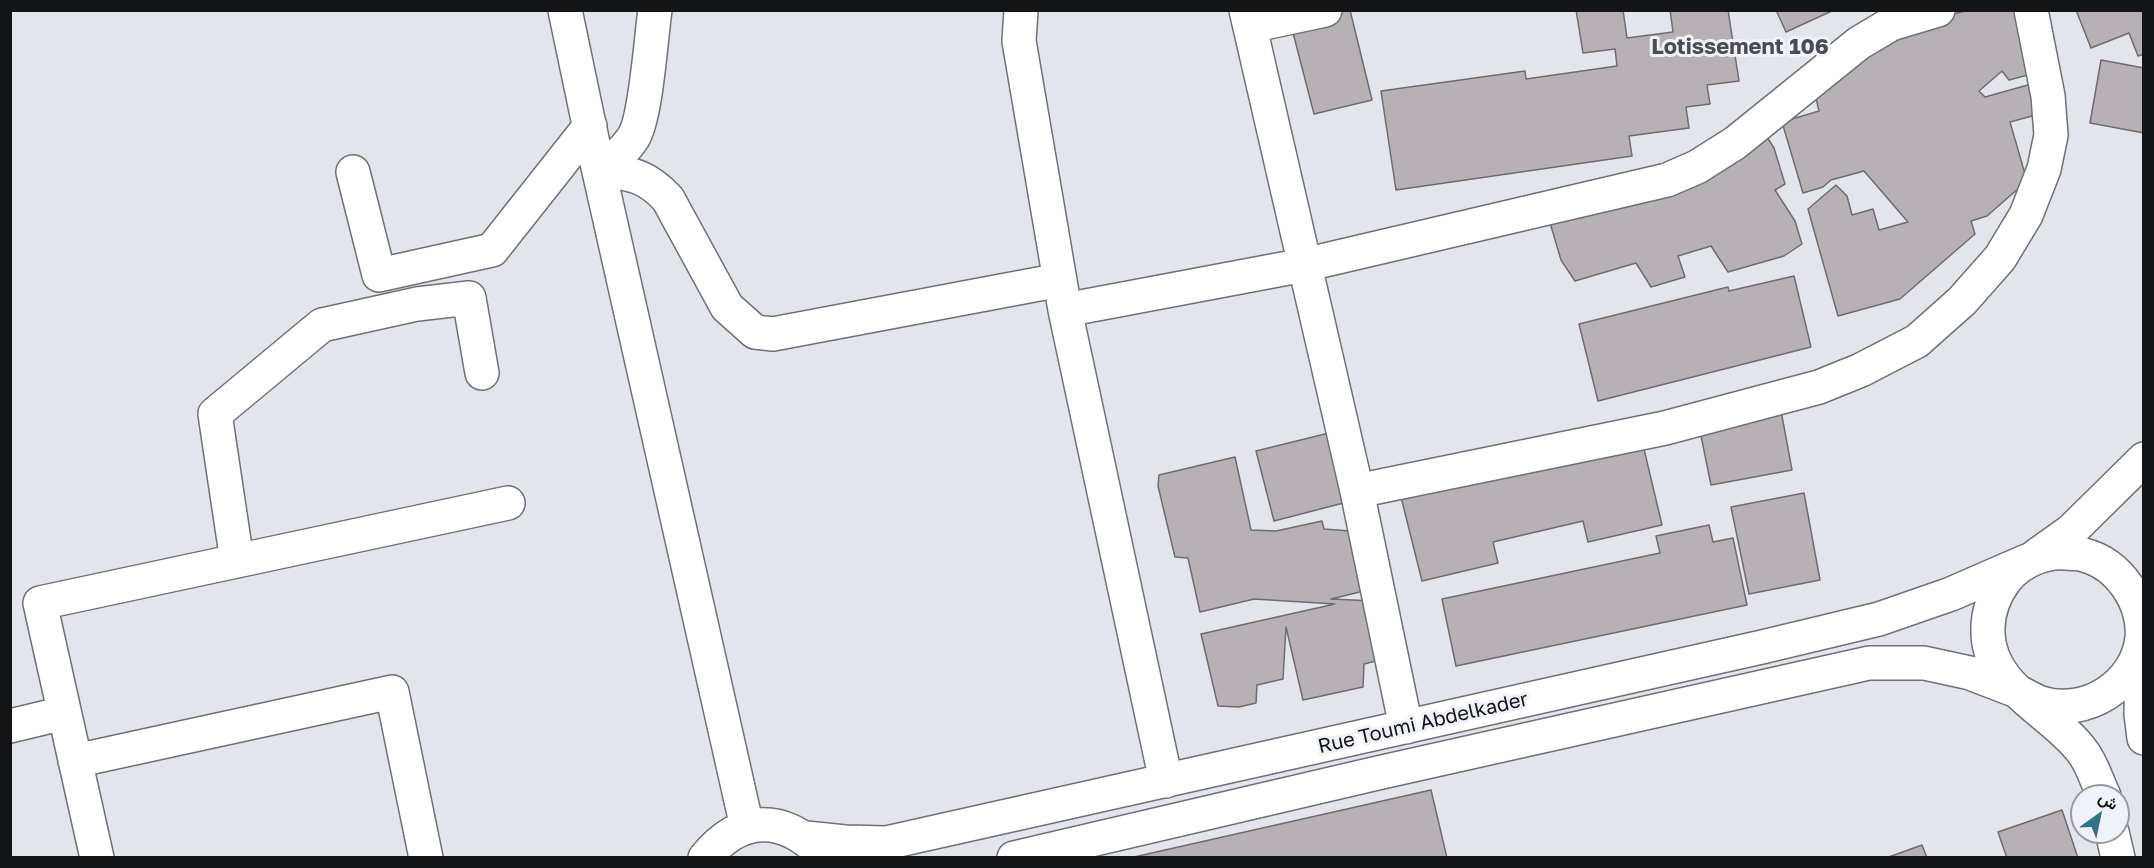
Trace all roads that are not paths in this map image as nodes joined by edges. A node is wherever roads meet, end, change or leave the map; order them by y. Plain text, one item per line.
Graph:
1 (565, 10) edge
2 (655, 10) edge
3 (1021, 10) edge
4 (1325, 10) edge
5 (1938, 10) edge
6 (2031, 10) edge
7 (1248, 18) edge
8 (590, 126) junction
9 (599, 169) junction
10 (353, 172) dead end
11 (1304, 265) junction
12 (1063, 295) junction
13 (482, 373) dead end
14 (2144, 459) edge
15 (1357, 491) junction
16 (508, 503) dead end
17 (2032, 559) junction
18 (237, 561) junction
19 (2143, 631) edge
20 (2017, 691) junction
21 (64, 713) junction
22 (10, 726) edge
23 (1406, 727) junction
24 (2144, 738) edge
25 (75, 761) junction
26 (1166, 781) junction
27 (2098, 784) edge
28 (747, 827) junction
29 (815, 848) edge
30 (97, 858) edge
31 (426, 858) edge
32 (705, 858) edge
33 (1014, 858) edge

1 - 8 street
2 - 9 street
3 - 12 street
4 - 7 street
5 - 11 street
6 - 15 street
7 - 11 street
8 - 9 street
8 - 10 street
9 - 12 street
9 - 28 street
11 - 12 street
11 - 15 street
12 - 26 street
13 - 18 street
14 - 17 street
15 - 23 street
16 - 18 street
17 - 19 street
17 - 20 street
17 - 23 street, Rue Toumi Abdelkader
18 - 21 street
19 - 20 street
19 - 24 street
20 - 27 street
20 - 33 street, Rue Toumi Abdelkader
21 - 22 street
21 - 25 street
23 - 26 street, Rue Toumi Abdelkader
25 - 30 street
25 - 31 street
26 - 29 street, Rue Toumi Abdelkader
28 - 29 street, Rue Toumi Abdelkader
28 - 32 street

